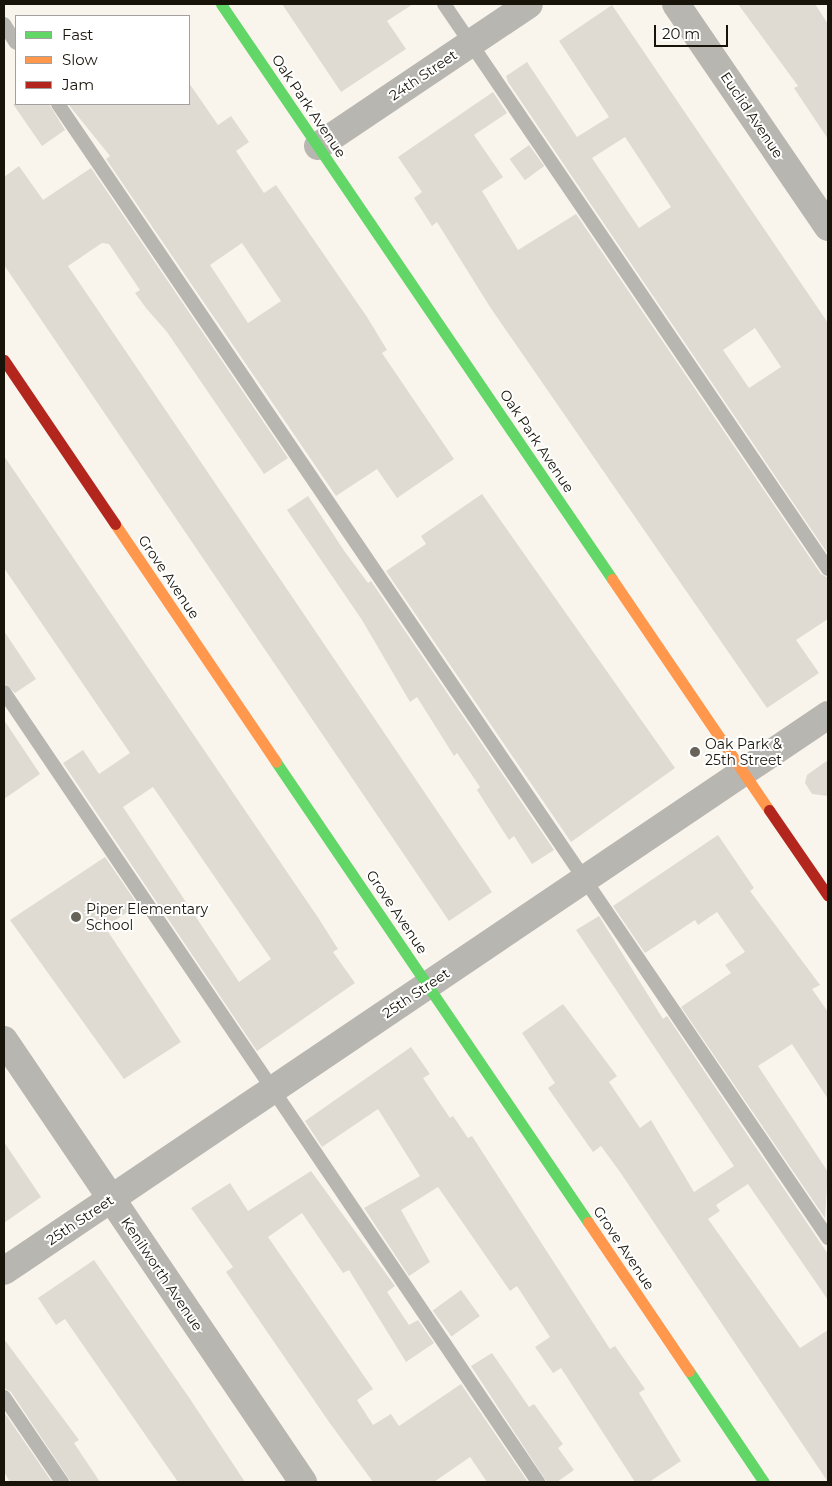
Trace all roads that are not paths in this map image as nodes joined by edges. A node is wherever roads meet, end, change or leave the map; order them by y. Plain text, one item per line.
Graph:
1 (221, 4) edge
2 (444, 4) edge
3 (529, 4) edge
4 (676, 4) edge
5 (4, 24) edge
6 (15, 40) edge
7 (471, 43) junction
8 (59, 105) edge
9 (318, 146) junction
10 (828, 227) edge
11 (4, 360) edge
12 (828, 569) edge
13 (4, 692) edge
14 (828, 715) edge
15 (744, 772) junction
16 (584, 880) junction
17 (828, 896) edge
18 (428, 985) junction
19 (4, 1040) edge
20 (271, 1091) junction
21 (112, 1199) junction
22 (828, 1238) edge
23 (4, 1271) edge
24 (4, 1397) edge
25 (62, 1482) edge
26 (303, 1482) edge
27 (538, 1482) edge
28 (764, 1482) edge

1 - 9 street, Oak Park Avenue
2 - 7 lane
3 - 7 street, 24th Street
4 - 10 street, Euclid Avenue
5 - 6 lane
7 - 9 street, 24th Street
7 - 12 lane
8 - 16 lane
9 - 15 street, Oak Park Avenue
11 - 18 street, Grove Avenue
13 - 20 lane
14 - 15 street, 25th Street
15 - 16 street, 25th Street
15 - 17 street, Oak Park Avenue
16 - 18 street, 25th Street
16 - 22 lane
18 - 20 street, 25th Street
18 - 28 street, Grove Avenue
19 - 21 street, Kenilworth Avenue
20 - 21 street, 25th Street
20 - 27 lane
21 - 23 street, 25th Street
21 - 26 street, Kenilworth Avenue
24 - 25 lane

